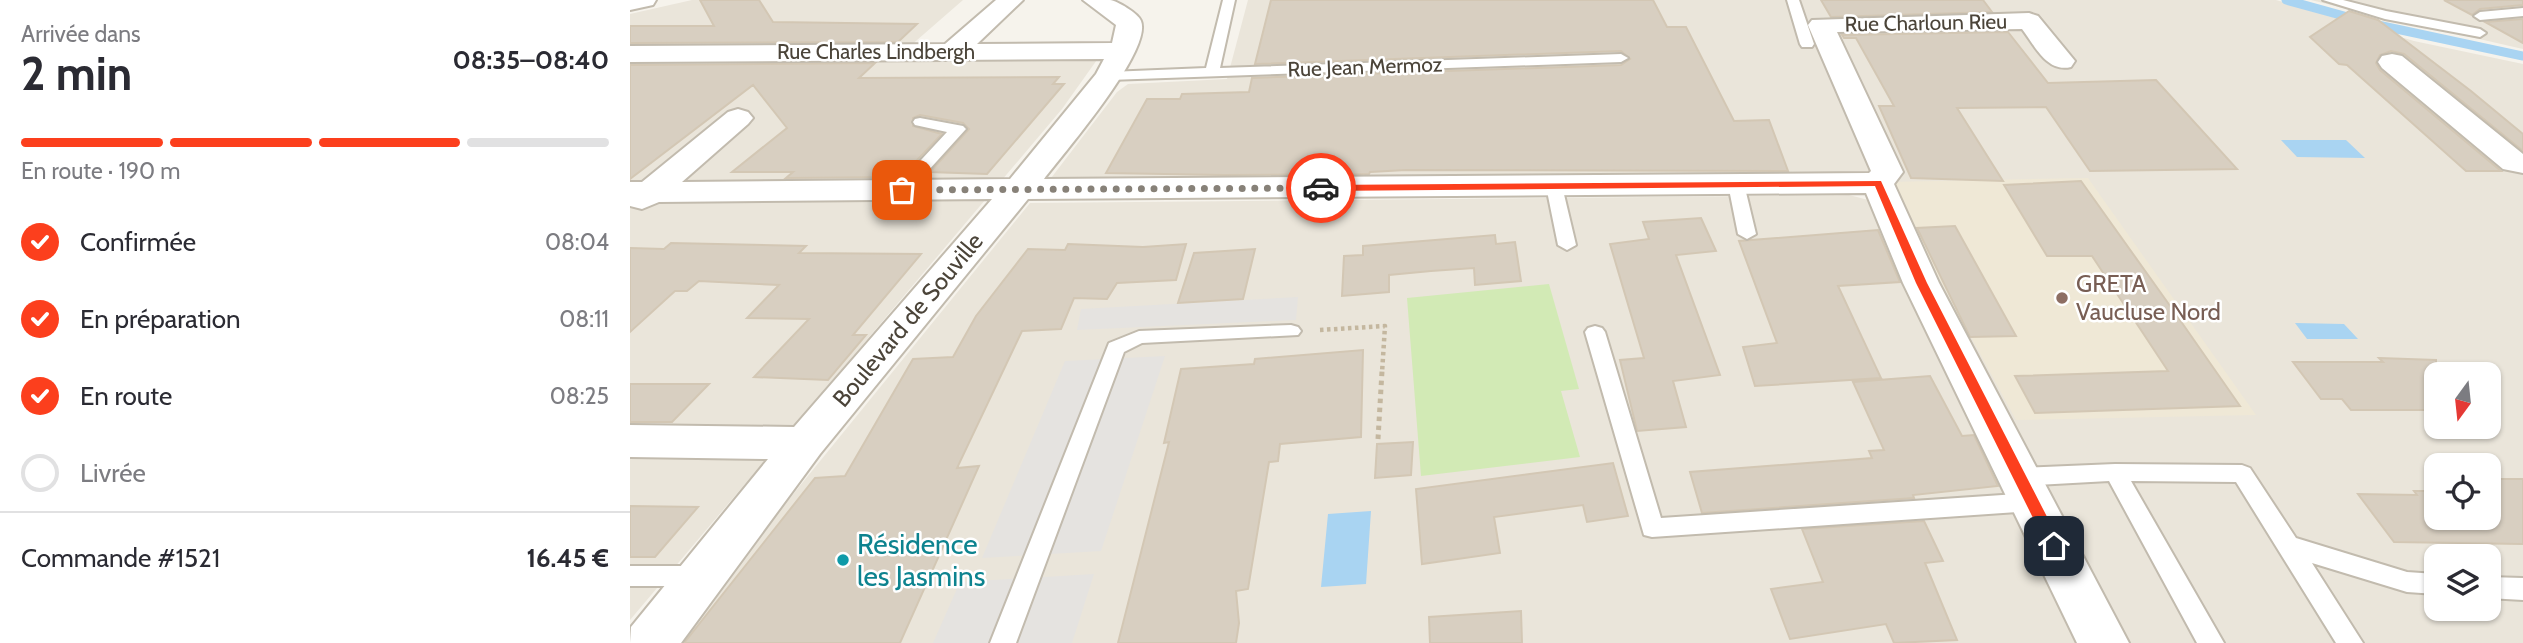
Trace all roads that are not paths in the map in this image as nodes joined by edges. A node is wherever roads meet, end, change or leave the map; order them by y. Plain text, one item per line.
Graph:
1 (644, 0) edge
2 (1011, 0) edge
3 (1096, 0) edge
4 (1229, 0) edge
5 (1793, 0) edge
6 (2329, 0) edge
7 (2508, 0) edge
8 (630, 4) edge
9 (2523, 10) edge
10 (2480, 16) dead end
11 (2480, 33) dead end
12 (1807, 44) dead end
13 (953, 51) junction
14 (630, 54) edge
15 (1620, 58) dead end
16 (2061, 61) dead end
17 (2392, 62) dead end
18 (1116, 64) junction
19 (1212, 72) junction
20 (738, 118) dead end
21 (920, 122) dead end
22 (2523, 164) edge
23 (1878, 183) junction
24 (1736, 184) junction
25 (1554, 186) junction
26 (1019, 188) junction
27 (902, 190) junction
28 (637, 197) edge
29 (1747, 234) dead end
30 (1567, 245) dead end
31 (1291, 331) road end
32 (1595, 332) dead end
33 (630, 441) edge
34 (804, 443) junction
35 (2115, 472) junction
36 (2026, 489) junction
37 (2287, 545) junction
38 (630, 576) edge
39 (700, 576) junction
40 (2424, 583) edge
41 (2501, 588) edge
42 (2523, 589) edge
43 (650, 643) edge
44 (1003, 643) edge
45 (2103, 643) edge
46 (2211, 643) edge
47 (2350, 643) edge

1 - 8 street
2 - 13 street
3 - 18 street
4 - 19 lane
5 - 12 lane
6 - 11 lane
7 - 9 lane
9 - 10 lane
13 - 14 street, Rue Charles Lindbergh
13 - 18 street, Rue Charles Lindbergh
15 - 19 lane, Rue Jean Mermoz
16 - 23 street, Rue Charloun Rieu
17 - 22 street
18 - 19 lane, Rue Jean Mermoz
18 - 26 street, Boulevard de Souville
20 - 28 street
21 - 27 lane
23 - 24 street
23 - 36 street
24 - 25 street
24 - 29 lane
25 - 26 street
25 - 30 lane
26 - 27 street
26 - 34 street, Boulevard de Souville
27 - 28 street
31 - 44 lane
32 - 36 lane
33 - 34 street
34 - 39 street, Boulevard de Souville
35 - 36 lane
35 - 37 lane
35 - 46 lane
36 - 45 street
37 - 40 lane
37 - 47 lane
38 - 39 lane
39 - 43 street, Boulevard de Souville
41 - 42 lane

